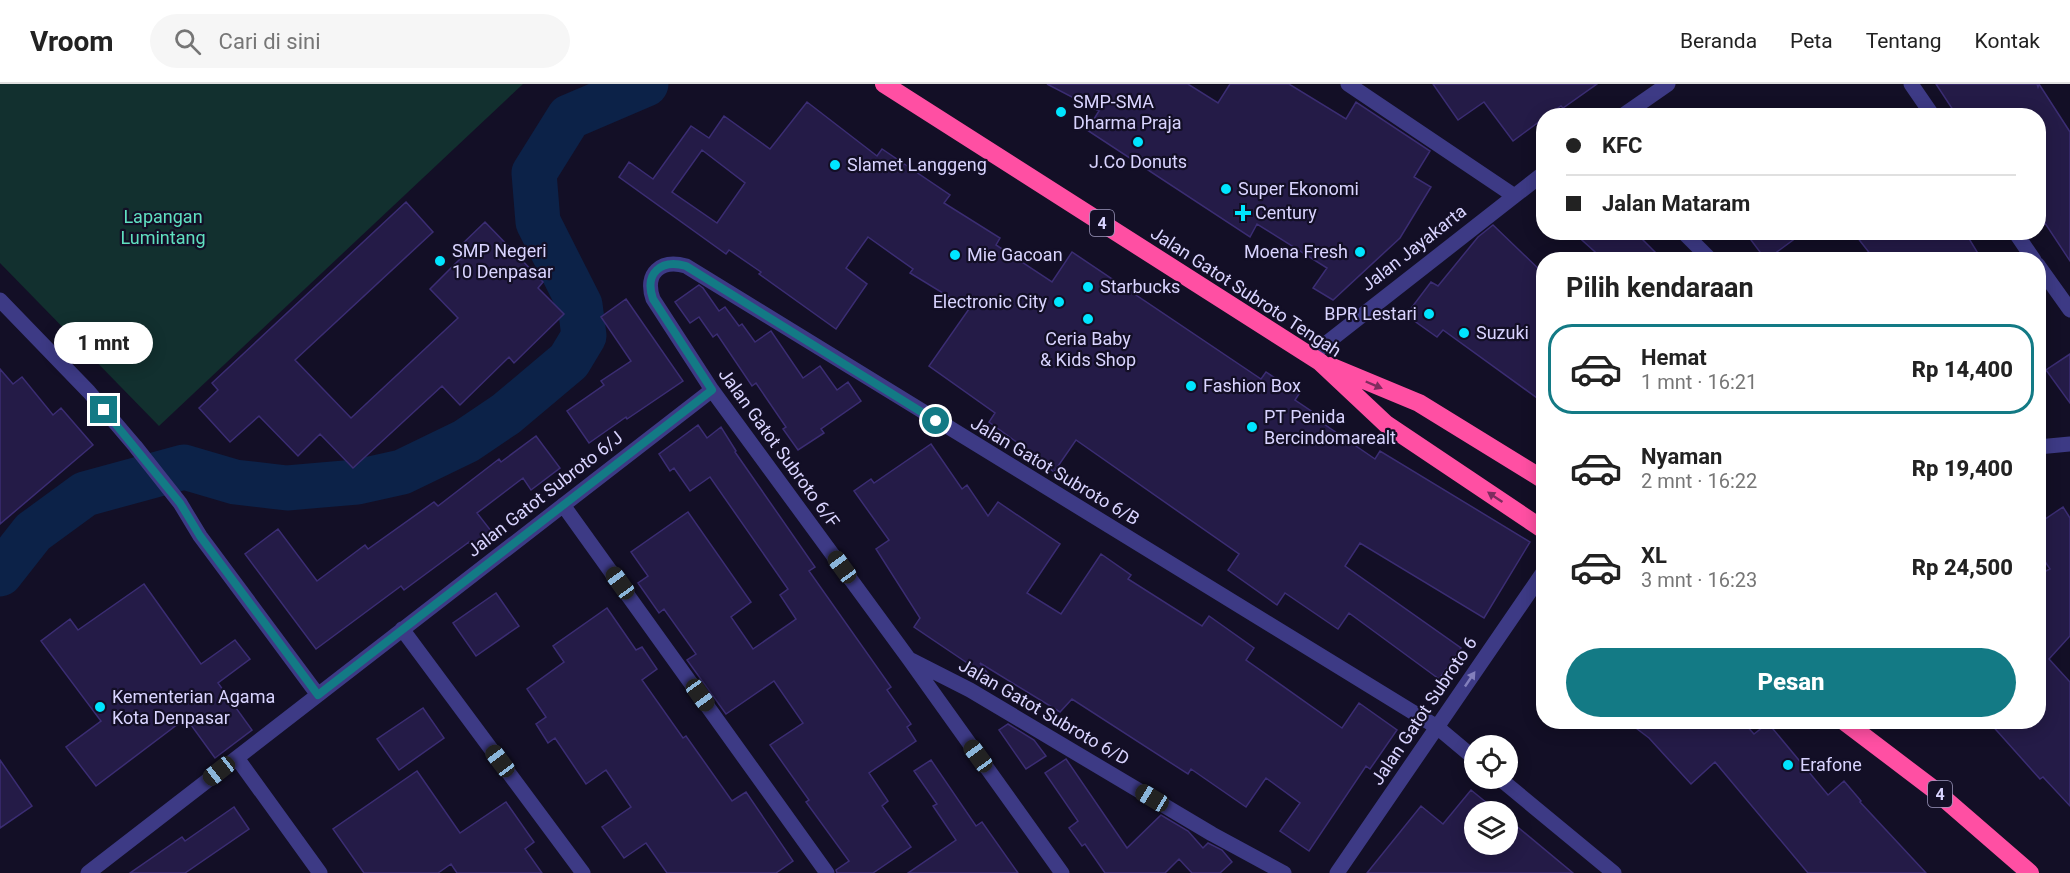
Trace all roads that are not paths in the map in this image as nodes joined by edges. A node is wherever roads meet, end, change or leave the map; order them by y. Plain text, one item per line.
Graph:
1 (884, 84) edge
2 (1348, 84) edge
3 (1668, 84) edge
4 (1911, 84) edge
5 (1634, 108) edge
6 (1928, 108) edge
7 (1536, 178) edge
8 (1513, 195) junction
9 (1691, 240) edge
10 (1703, 252) edge
11 (655, 274) joint
12 (2046, 276) edge
13 (0, 300) edge
14 (2070, 310) edge
15 (1315, 359) junction
16 (712, 390) junction
17 (2070, 444) edge
18 (2046, 446) edge
19 (1536, 475) edge
20 (563, 505) junction
21 (1536, 525) edge
22 (1536, 583) edge
23 (402, 630) junction
24 (909, 658) junction
25 (318, 695) junction
26 (1437, 727) junction
27 (1854, 729) edge
28 (1464, 750) edge
29 (237, 758) junction
30 (1512, 789) edge
31 (91, 872) edge
32 (320, 873) edge
33 (583, 873) edge
34 (827, 873) edge
35 (1062, 873) edge
36 (1284, 873) edge
37 (1337, 873) edge
38 (1614, 873) edge
39 (2030, 873) edge

1 - 15 highway, Jalan Gatot Subroto Tengah / 4
2 - 8 street
3 - 5 street
4 - 6 street
7 - 8 street, Jalan Jayakarta
8 - 15 street, Jalan Jayakarta
9 - 10 street
11 - 16 street, Jalan Gatot Subroto 6/F
11 - 26 street, Jalan Gatot Subroto 6/B
12 - 14 street
13 - 25 street
15 -> 19 highway, 4
21 -> 15 highway, Jalan Gatot Subroto Tengah / 4
16 - 20 street, Jalan Gatot Subroto 6/J
16 - 24 street, Jalan Gatot Subroto 6/F
17 - 18 street
20 - 23 street, Jalan Gatot Subroto 6/J
20 - 34 street
26 -> 22 street, Jalan Gatot Subroto 6
23 - 25 street, Jalan Gatot Subroto 6/J
23 - 33 street
24 - 35 street, Jalan Gatot Subroto 6/F
24 - 36 street, Jalan Gatot Subroto 6/D
25 - 29 street, Jalan Gatot Subroto 6/J
26 - 28 street
26 - 37 street, Jalan Gatot Subroto 6
27 - 39 highway, 4
29 - 31 street, Jalan Gatot Subroto 6/J
29 - 32 street
30 - 38 street

